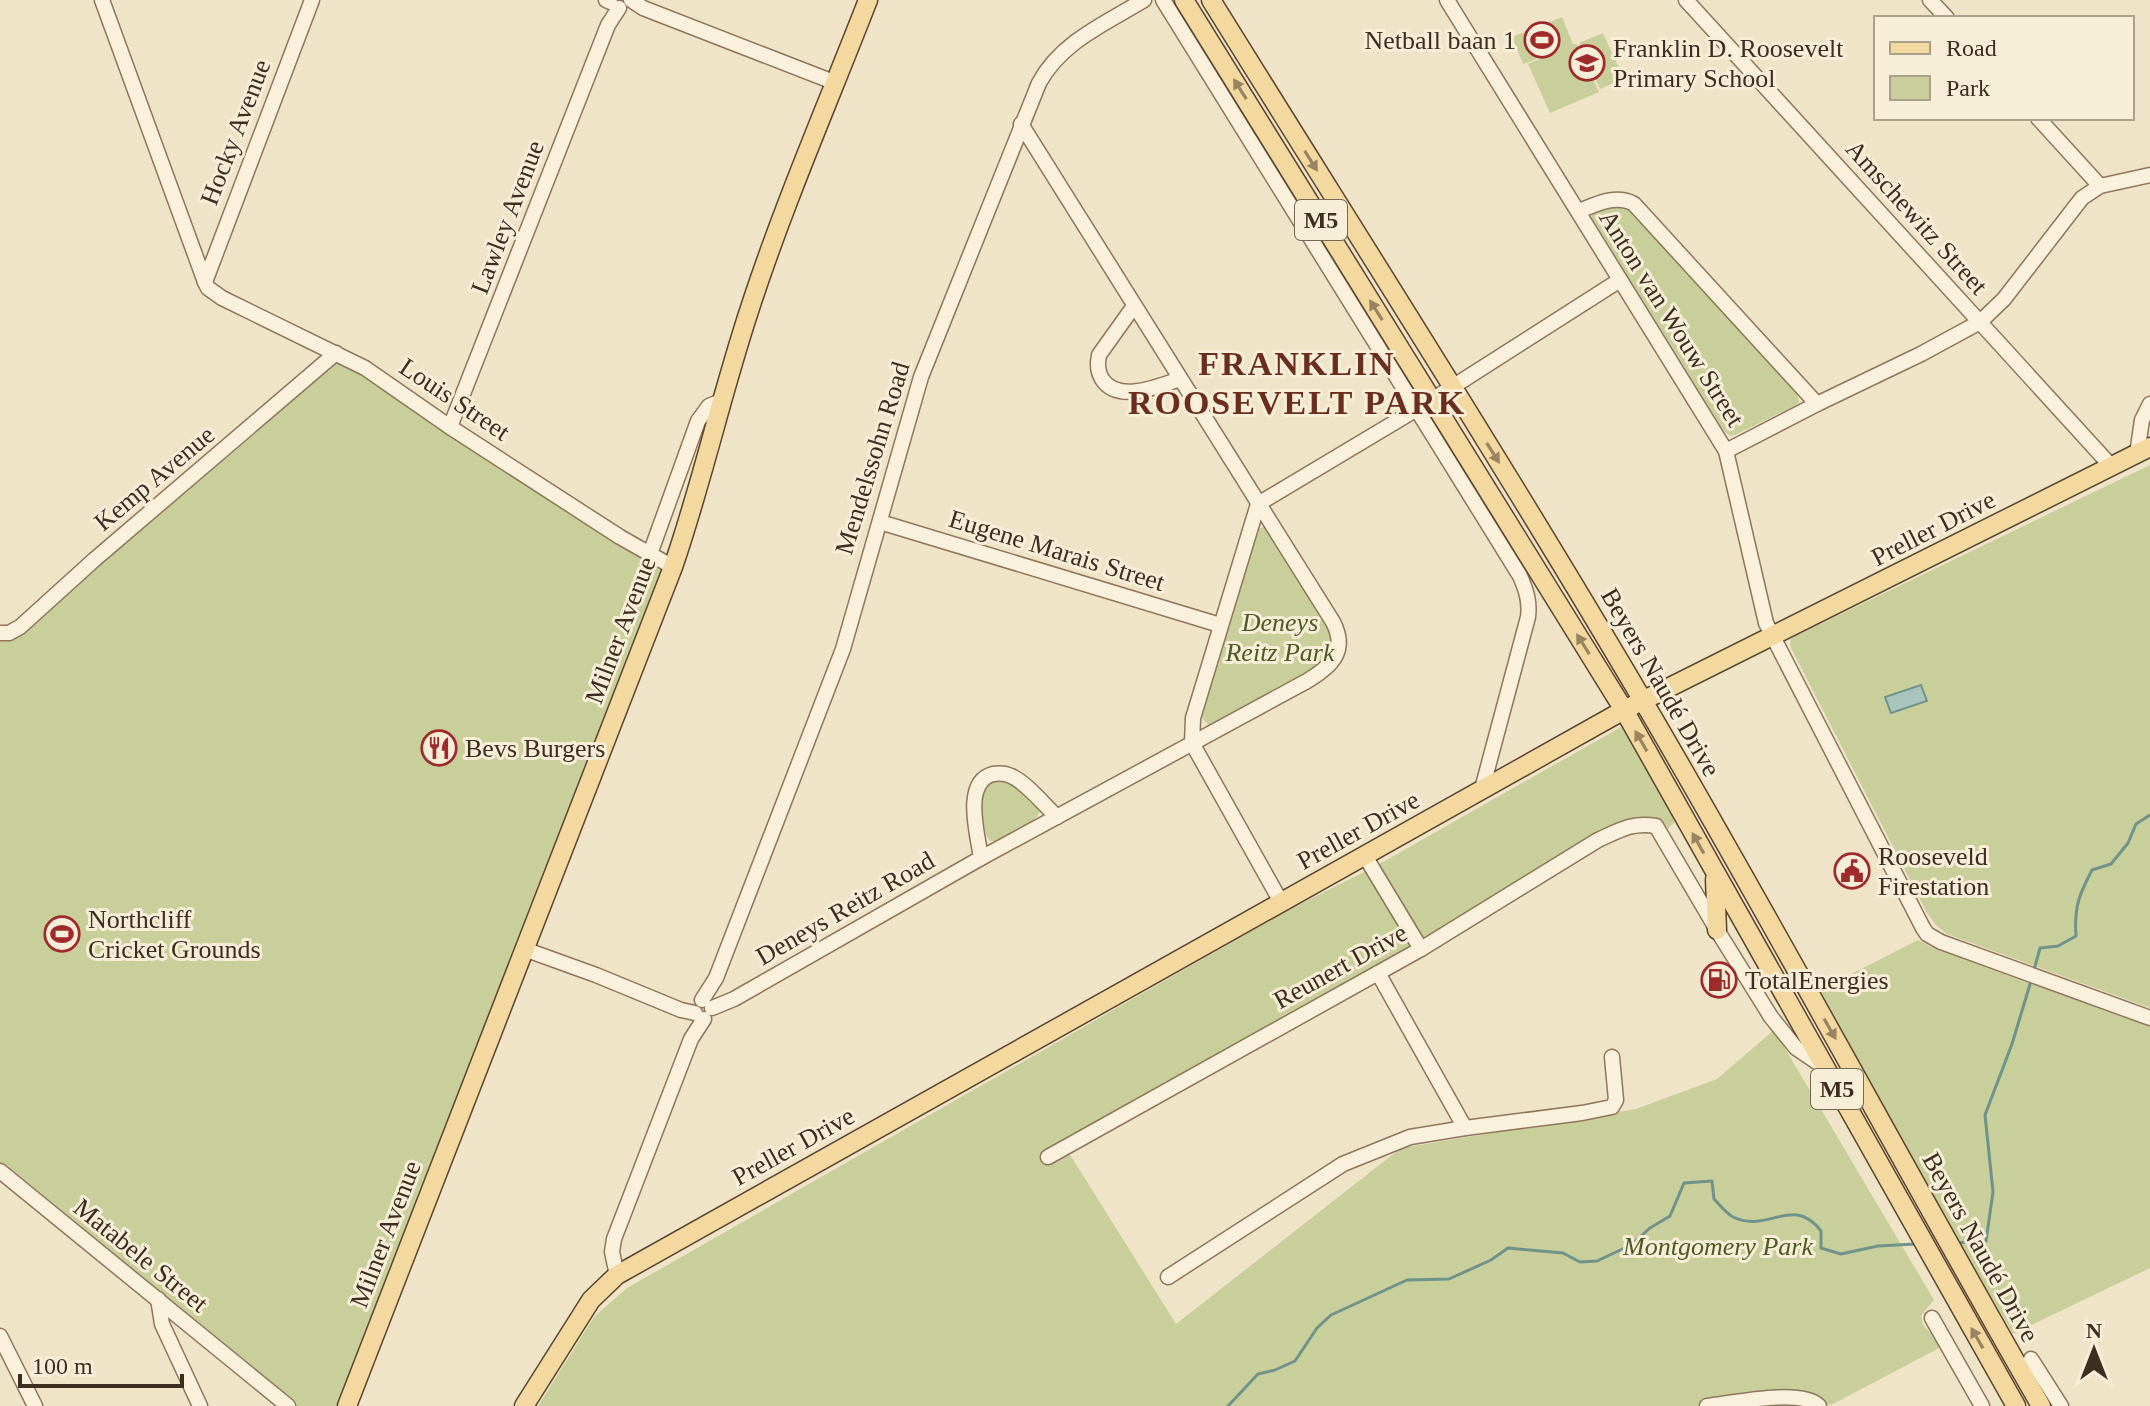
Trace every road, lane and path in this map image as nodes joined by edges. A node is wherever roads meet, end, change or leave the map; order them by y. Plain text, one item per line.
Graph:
1 (102, 0) edge
2 (312, 0) edge
3 (868, 0) edge
4 (1144, 0) edge
5 (1163, 0) edge
6 (1184, 0) edge
7 (1211, 0) edge
8 (1447, 0) edge
9 (1686, 0) edge
10 (1930, 0) edge
11 (620, 3) edge
12 (1945, 16) edge
13 (836, 83) junction
14 (2040, 120) edge
15 (1021, 124) junction
16 (2150, 175) edge
17 (2100, 186) junction
18 (1579, 211) junction
19 (1620, 280) junction
20 (205, 282) junction
21 (1134, 306) junction
22 (1980, 322) junction
23 (336, 353) junction
24 (1180, 379) junction
25 (1452, 387) junction
26 (723, 400) junction
27 (1424, 404) junction
28 (1817, 404) junction
29 (2150, 404) edge
30 (450, 427) junction
31 (2143, 450) edge
32 (1726, 451) junction
33 (2112, 467) junction
34 (1258, 504) junction
35 (880, 522) junction
36 (650, 554) junction
37 (673, 567) junction
38 (1220, 625) junction
39 (0, 633) edge
40 (1773, 637) junction
41 (1643, 701) junction
42 (1624, 710) junction
43 (1192, 743) junction
44 (1482, 789) junction
45 (1057, 817) junction
46 (1656, 826) joint
47 (1365, 856) junction
48 (981, 858) junction
49 (1714, 873) junction
50 (1281, 902) junction
51 (1768, 920) junction
52 (1717, 930) junction
53 (1748, 932) junction
54 (524, 949) junction
55 (1421, 949) junction
56 (1378, 973) junction
57 (1809, 993) junction
58 (1789, 1004) junction
59 (703, 1010) junction
60 (2150, 1018) edge
61 (1612, 1057) dead end
62 (1824, 1067) junction
63 (1465, 1128) junction
64 (1048, 1157) dead end
65 (0, 1171) edge
66 (617, 1275) junction
67 (1168, 1277) dead end
68 (158, 1299) junction
69 (1932, 1318) dead end
70 (0, 1336) edge
71 (2031, 1359) dead end
72 (35, 1406) edge
73 (200, 1406) edge
74 (288, 1406) edge
75 (347, 1406) edge
76 (524, 1406) edge
77 (1707, 1406) edge
78 (1819, 1406) edge
79 (1982, 1406) edge
80 (2016, 1406) edge
81 (2041, 1406) edge
82 (2061, 1406) edge

1 - 20 street
2 - 20 street, Hocky Avenue
3 - 13 main road, Milner Avenue
4 - 15 street, Mendelssohn Road
5 - 27 street, Beyers Naudé Drive
27 -> 6 main road, Beyers Naudé Drive / M5
7 -> 25 main road, Beyers Naudé Drive / M5
8 - 18 street, Anton van Wouw Street
9 - 22 street, Amschewitz Street
10 - 12 street
11 - 13 street
11 - 30 street, Lawley Avenue
13 - 26 main road, Milner Avenue
14 - 17 street
15 - 21 street, Deneys Reitz Road
15 - 35 street, Mendelssohn Road
16 - 17 street
17 - 22 street
18 - 19 street, Anton van Wouw Street
18 - 28 street, Anton van Wouw Street
19 - 25 street
19 - 32 street, Anton van Wouw Street
20 - 23 street, Louis Street
21 - 24 street, Deneys Reitz Road
21 - 24 street
22 - 28 street
22 - 33 street, Amschewitz Street
23 - 30 street, Louis Street
23 - 39 street, Kemp Avenue
24 - 34 street, Deneys Reitz Road
25 - 27 street
25 -> 41 main road, Beyers Naudé Drive / M5
26 - 36 street
26 - 37 main road, Milner Avenue
27 - 34 street
42 -> 27 main road, Beyers Naudé Drive / M5
27 - 44 street, Beyers Naudé Drive
28 - 32 street
29 - 31 street, Preller Drive
30 - 36 street, Louis Street
31 - 33 main road, Preller Drive
32 - 40 street, Anton van Wouw Street
33 - 40 main road, Preller Drive
34 - 38 street
34 - 43 street, Deneys Reitz Road
35 - 38 street, Eugene Marais Street
35 - 59 street, Mendelssohn Road
36 - 37 street, Louis Street
37 - 54 main road, Milner Avenue
38 - 43 street
40 - 41 main road, Preller Drive
40 - 60 street, Anton van Wouw Street
41 - 42 main road, Preller Drive
41 - 51 main road, Beyers Naudé Drive / M5
42 - 44 main road, Preller Drive
49 -> 42 main road, Beyers Naudé Drive / M5
43 - 45 street, Deneys Reitz Road
43 - 50 street
44 - 47 main road, Preller Drive
45 - 48 street, Deneys Reitz Road
45 - 48 street
46 - 52 street, Beyers Naudé Drive
46 - 55 street, Reunert Drive
47 - 50 main road, Preller Drive
47 - 55 street
48 - 59 street, Deneys Reitz Road
49 - 52 main road
49 - 53 main road, Beyers Naudé Drive / M5
50 - 66 main road, Preller Drive
51 - 53 main road
51 - 57 main road, Beyers Naudé Drive / M5
52 - 62 street, Beyers Naudé Drive
53 - 58 main road, Beyers Naudé Drive / M5
54 - 59 street
54 - 75 main road, Milner Avenue
55 - 56 street, Reunert Drive
56 - 63 street
56 - 64 street, Reunert Drive
57 - 58 main road
57 -> 81 main road, Beyers Naudé Drive / M5
58 - 62 main road, Beyers Naudé Drive / M5
59 - 66 street, Mendelssohn Road
61 - 63 street
80 -> 62 main road, Beyers Naudé Drive / M5
63 - 67 street
65 - 68 street, Matabele Street
66 - 76 main road
68 - 73 street
68 - 74 street, Matabele Street
69 - 79 street
70 - 72 street
71 - 82 street, Beyers Naudé Drive
77 - 78 street

